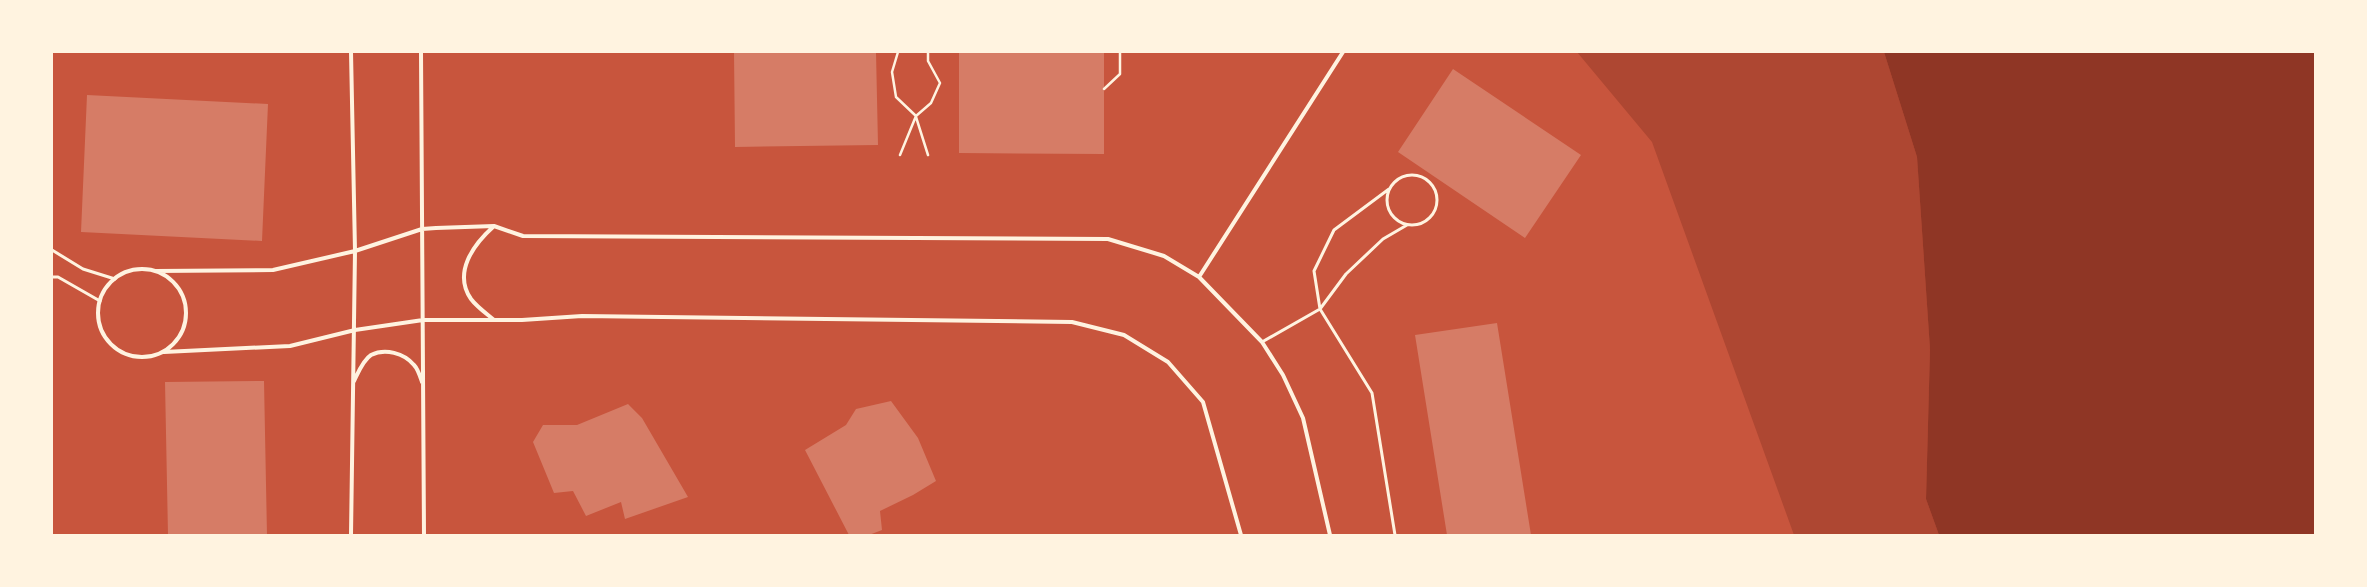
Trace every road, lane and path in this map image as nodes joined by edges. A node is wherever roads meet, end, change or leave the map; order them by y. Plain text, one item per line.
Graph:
1 (350, 52) edge
2 (422, 52) edge
3 (898, 52) edge
4 (928, 52) edge
5 (1120, 52) edge
6 (1343, 52) edge
7 (1104, 89) dead end
8 (916, 116) junction
9 (900, 155) dead end
10 (928, 155) dead end
11 (1389, 189) junction
12 (1407, 225) junction
13 (494, 226) junction
14 (422, 229) junction
15 (52, 250) edge
16 (355, 251) junction
17 (155, 271) junction
18 (52, 277) edge
19 (1199, 277) junction
20 (115, 279) junction
21 (100, 301) junction
22 (1320, 309) junction
23 (423, 320) junction
24 (494, 320) junction
25 (355, 330) junction
26 (1262, 342) junction
27 (164, 352) junction
28 (353, 381) junction
29 (423, 384) junction
30 (351, 535) edge
31 (424, 535) edge
32 (1241, 535) edge
33 (1330, 535) edge
34 (1395, 535) edge

1 - 16 street
2 - 14 street
3 - 8 path
4 - 8 path
5 - 7 path
6 - 19 street
8 - 9 path
8 - 10 path
11 - 12 lane
11 - 12 lane
11 - 22 lane
12 - 22 lane
13 - 14 street
13 - 19 street
13 - 24 street
14 - 16 street
14 - 23 street
15 - 20 lane
16 - 17 street
16 - 25 street
17 - 20 street
17 - 27 street
18 - 21 lane
19 - 26 street
20 - 21 street
21 - 27 street
22 - 26 lane
22 - 34 lane
23 - 24 street
23 - 25 street
23 - 29 street
24 - 32 street
25 - 27 street
25 - 28 street
26 - 33 street
28 - 29 street
28 - 30 street
29 - 31 street

